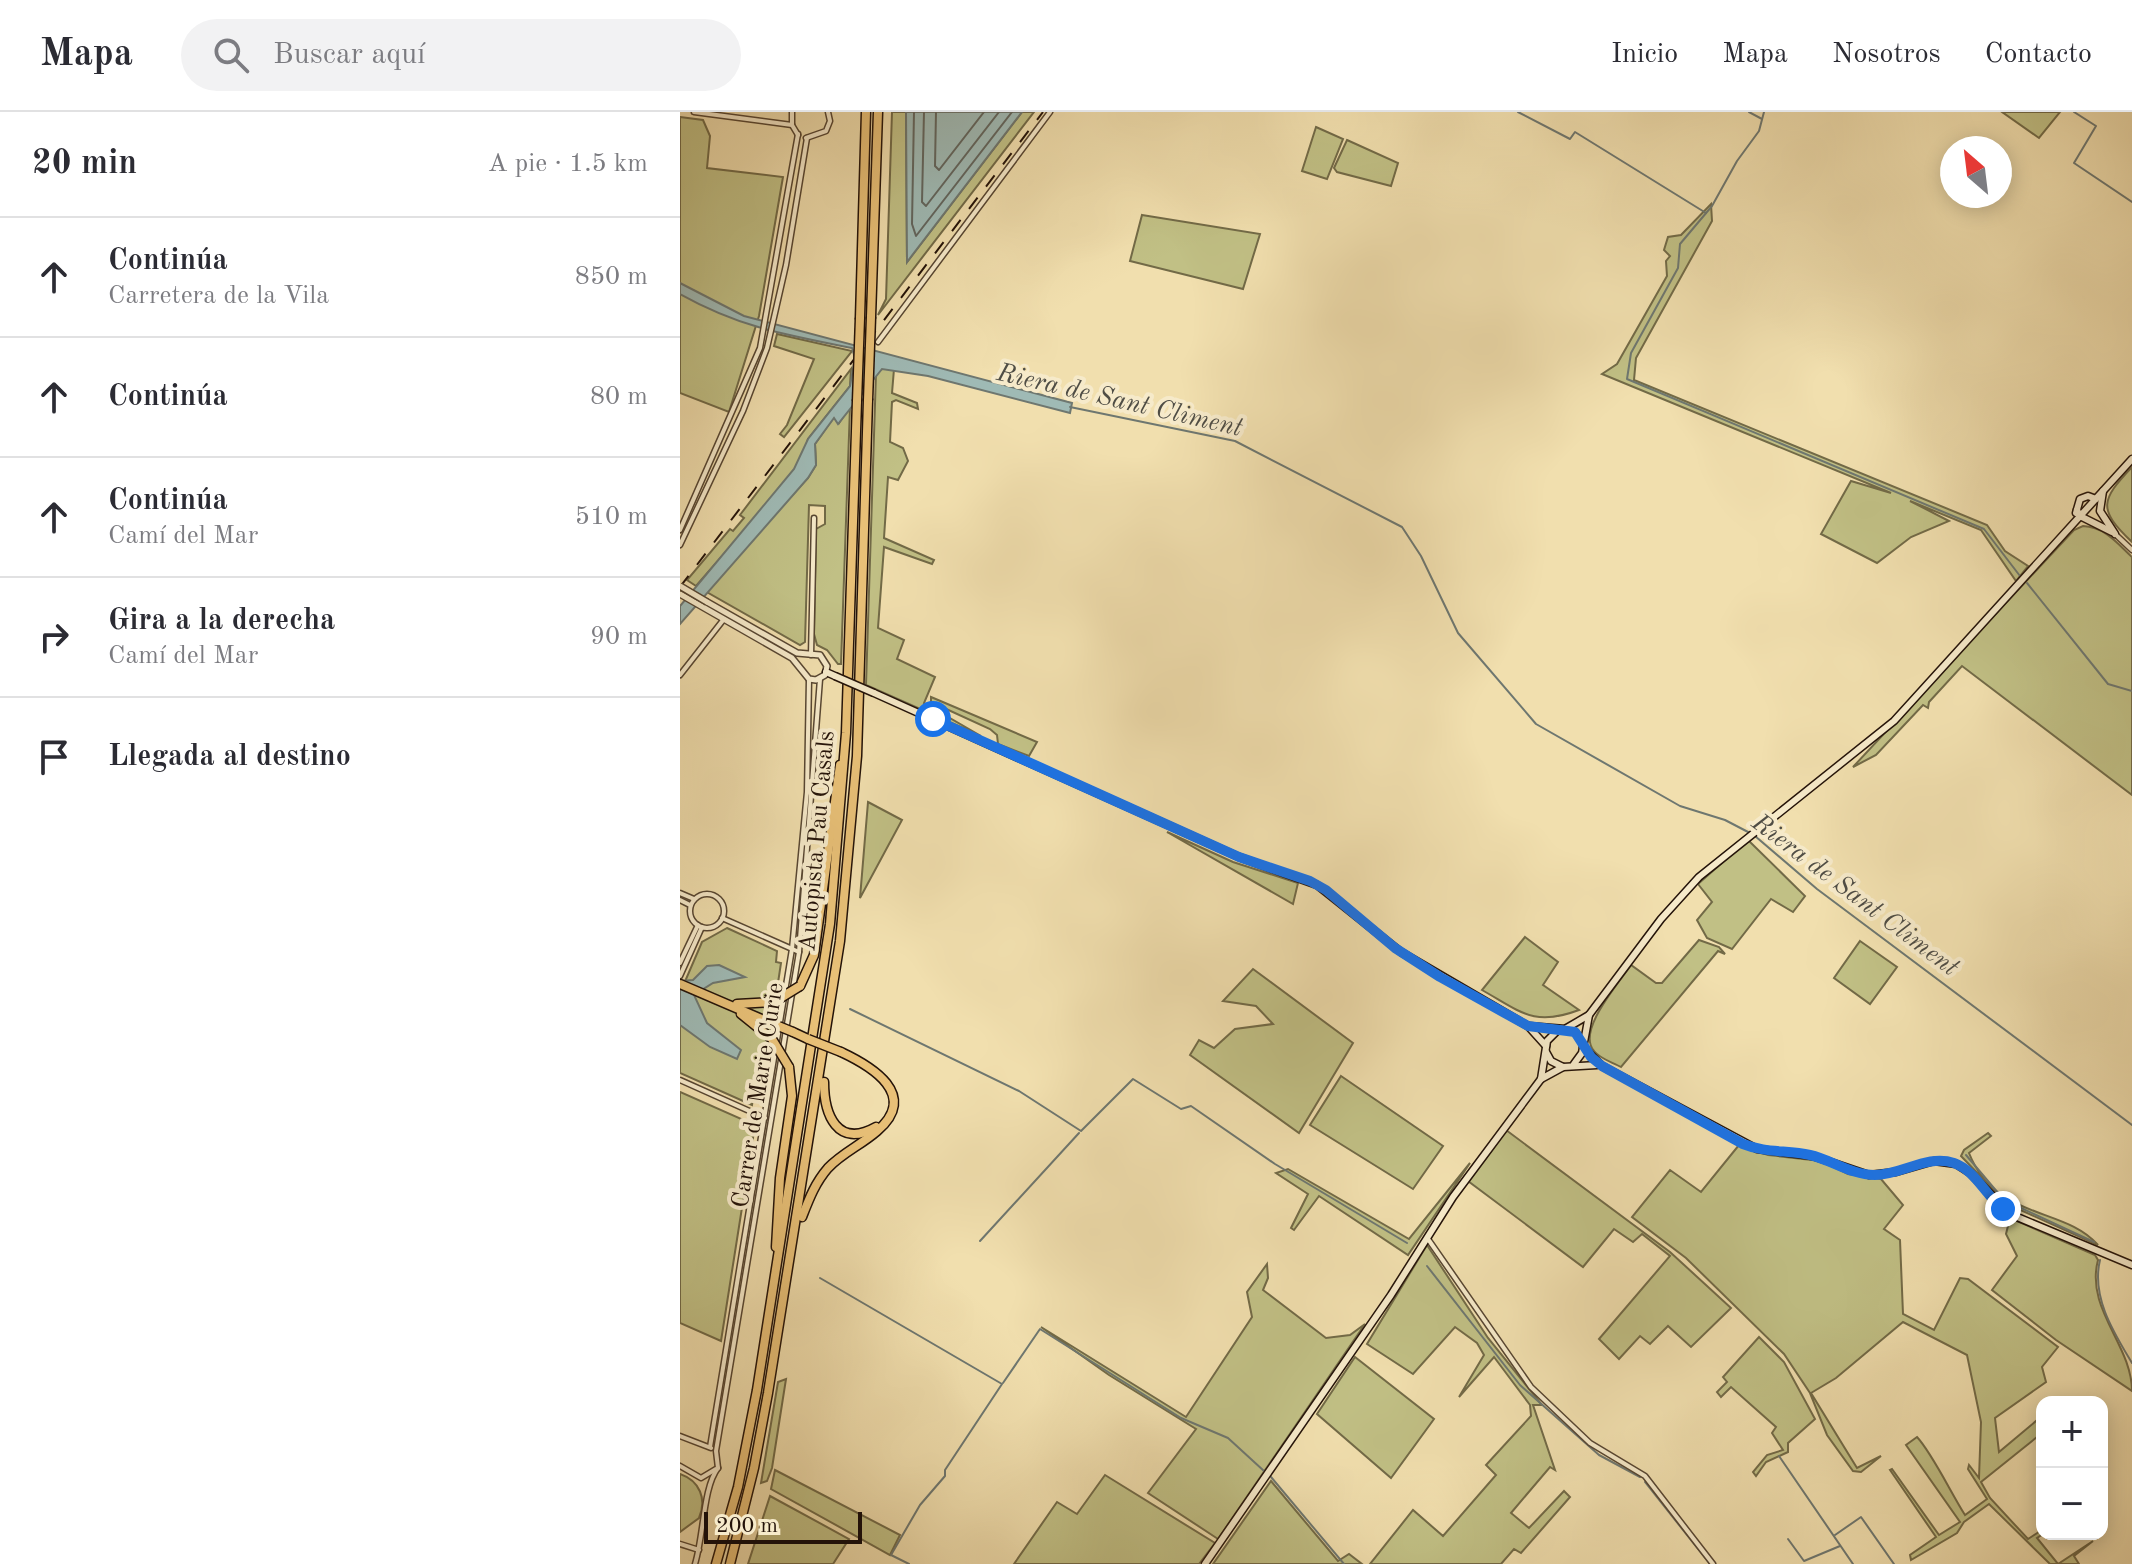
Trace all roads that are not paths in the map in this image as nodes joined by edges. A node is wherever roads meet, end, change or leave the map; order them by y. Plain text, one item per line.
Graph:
1 (694, 112) edge
2 (792, 112) edge
3 (828, 112) edge
4 (866, 112) edge
5 (878, 112) edge
6 (1050, 112) edge
7 (792, 125) junction
8 (798, 134) junction
9 (807, 138) junction
10 (878, 342) dead end
11 (764, 348) junction
12 (2132, 459) edge
13 (2103, 491) junction
14 (2096, 499) junction
15 (2100, 509) junction
16 (2078, 513) junction
17 (814, 518) dead end
18 (2089, 519) junction
19 (680, 530) edge
20 (2115, 534) junction
21 (680, 545) edge
22 (2132, 550) edge
23 (680, 586) edge
24 (680, 594) edge
25 (706, 605) junction
26 (724, 619) junction
27 (809, 655) junction
28 (801, 667) junction
29 (826, 672) junction
30 (680, 675) edge
31 (809, 679) junction
32 (820, 679) junction
33 (846, 733) junction
34 (680, 893) edge
35 (694, 899) junction
36 (680, 900) edge
37 (690, 905) junction
38 (722, 918) junction
39 (700, 926) junction
40 (792, 949) junction
41 (799, 952) junction
42 (680, 963) edge
43 (680, 976) edge
44 (680, 984) edge
45 (720, 1000) junction
46 (1589, 1015) junction
47 (1528, 1026) junction
48 (1561, 1029) junction
49 (1583, 1045) junction
50 (1546, 1049) junction
51 (824, 1055) junction
52 (1574, 1064) junction
53 (1602, 1066) junction
54 (1563, 1067) junction
55 (1541, 1079) junction
56 (680, 1080) edge
57 (891, 1107) junction
58 (765, 1118) junction
59 (797, 1228) junction
60 (1426, 1237) junction
61 (2132, 1265) edge
62 (775, 1276) junction
63 (680, 1436) edge
64 (710, 1447) junction
65 (716, 1451) junction
66 (680, 1466) edge
67 (718, 1468) junction
68 (680, 1544) edge
69 (699, 1550) junction
70 (695, 1564) edge
71 (716, 1564) edge
72 (730, 1564) edge
73 (1205, 1564) edge
74 (1713, 1564) edge

1 - 7 street
2 - 7 street
3 - 9 street
4 - 33 highway, Autopista Pau Casals, bridge
5 - 51 highway, Autopista Pau Casals, bridge
6 - 10 street
7 - 8 street
8 - 9 street
8 - 11 street
9 - 11 street
11 - 19 street
11 - 21 street
12 - 13 main road
13 - 14 main road
13 - 15 main road
14 - 15 main road
14 - 16 main road
14 - 16 main road
15 - 18 main road
15 - 20 main road
16 - 18 main road
16 - 46 main road
17 - 27 street
18 - 20 main road
20 - 22 street
23 - 25 street, bridge
24 - 25 street
25 - 26 street
25 - 27 street
26 - 28 street
26 - 30 street
27 - 28 street
27 - 29 street
28 - 31 street
29 - 32 street
29 - 47 main road, bridge
31 - 32 street
31 - 40 street, Carrer de Marie Curie
32 - 41 street, Carrer de Marie Curie
33 - 45 highway, bridge
33 - 62 highway, Autopista Pau Casals
34 - 35 street
35 - 37 street
35 - 38 street
36 - 37 street
37 - 39 street
38 - 39 street
38 - 40 street
39 - 42 street
39 - 43 street
40 - 41 street
40 - 58 street, Carrer de Marie Curie
41 - 65 street, Carrer de Marie Curie
44 - 45 highway
45 - 57 highway, bridge
45 - 62 highway, bridge
46 - 48 main road
46 - 49 main road
47 - 48 main road
47 - 50 main road
48 - 49 main road
48 - 50 main road
49 - 52 main road
49 - 53 main road
50 - 54 main road
50 - 55 main road
51 - 57 highway
51 - 59 highway, Autopista Pau Casals
52 - 53 main road
52 - 54 main road
53 - 61 main road
54 - 55 main road
55 - 60 main road
56 - 58 street
57 - 59 highway
58 - 64 street, Carrer de Marie Curie
59 - 72 highway, Autopista Pau Casals
60 - 73 main road
60 - 74 street
62 - 71 highway, Autopista Pau Casals
63 - 64 street
64 - 65 street
65 - 67 street, Carrer de Marie Curie
66 - 67 street
67 - 69 street
68 - 69 street
69 - 70 street

